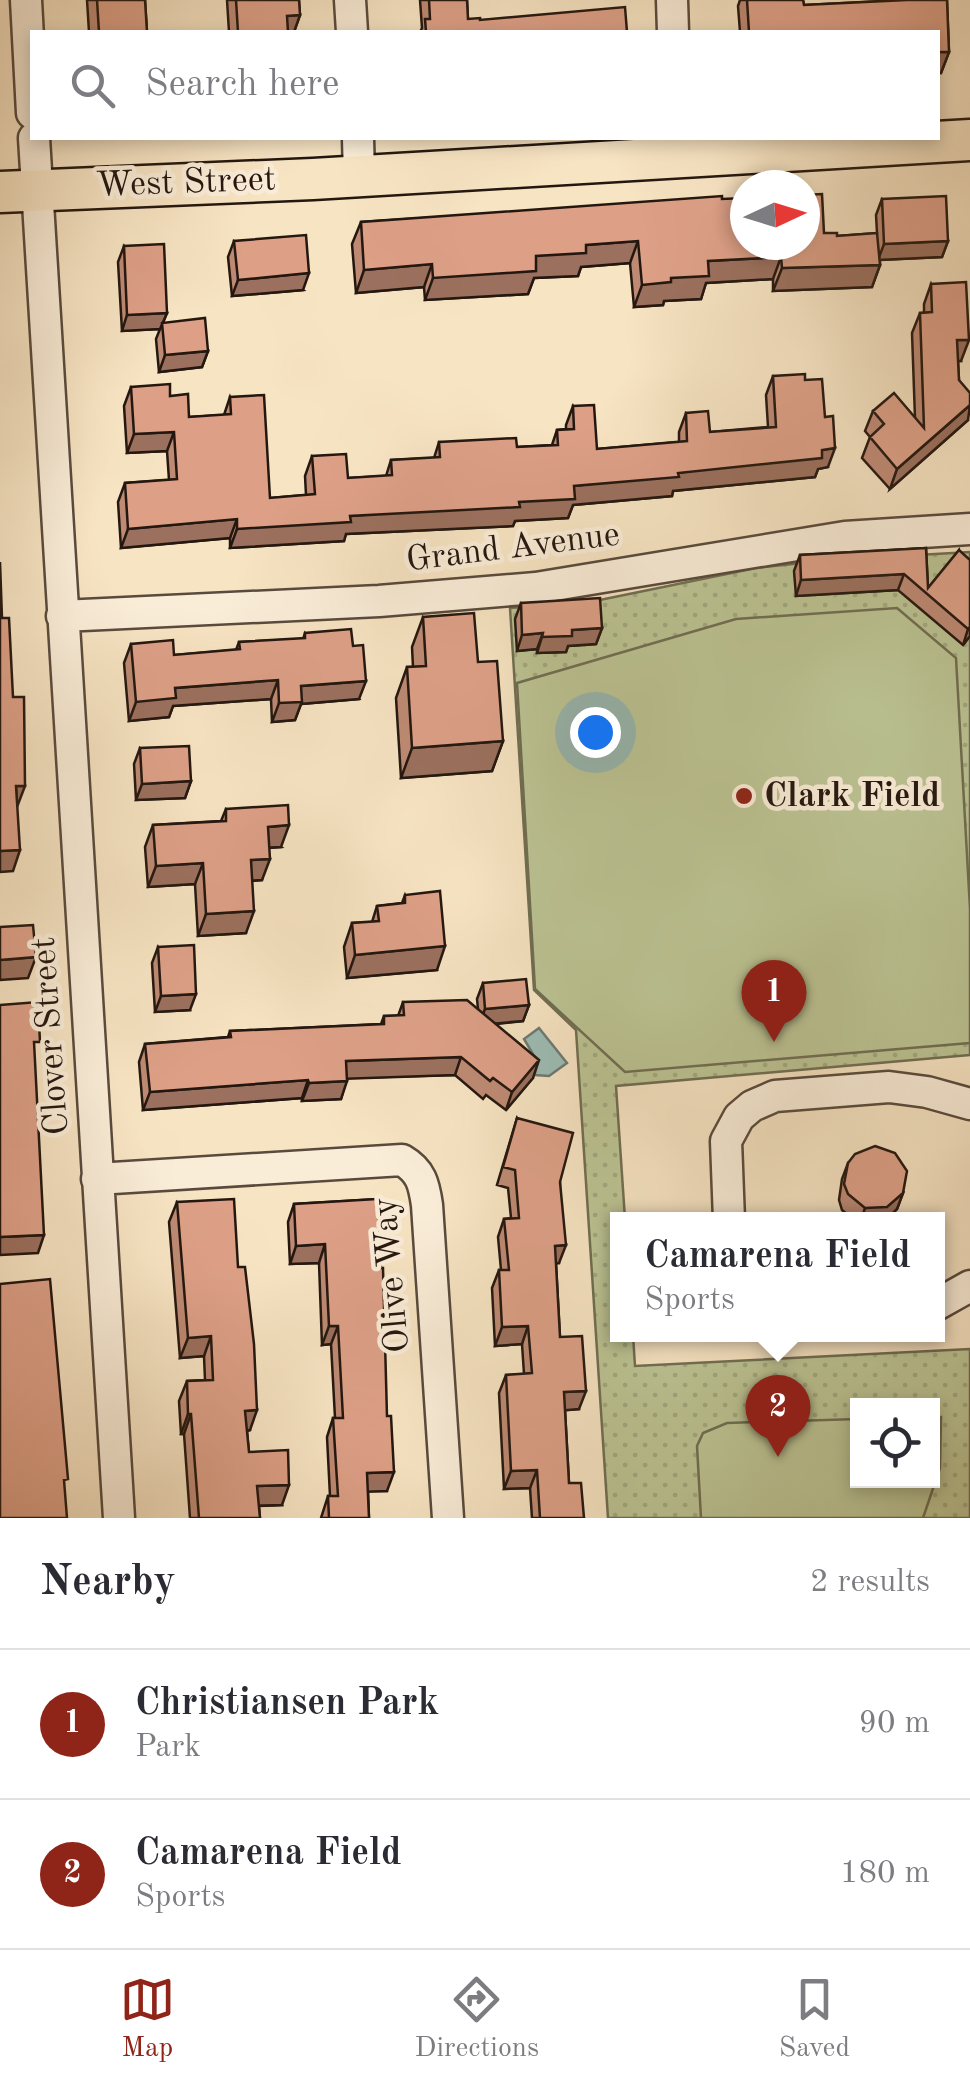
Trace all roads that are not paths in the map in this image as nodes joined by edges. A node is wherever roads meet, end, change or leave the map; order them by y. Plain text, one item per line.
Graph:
1 (26, 0) edge
2 (350, 0) edge
3 (672, 0) edge
4 (352, 30) edge
5 (674, 30) edge
6 (30, 75) edge
7 (33, 140) edge
8 (970, 140) edge
9 (680, 148) edge
10 (358, 157) edge
11 (18, 191) edge
12 (970, 529) edge
13 (62, 616) junction
14 (970, 1104) edge
15 (97, 1179) junction
16 (728, 1212) edge
17 (970, 1286) edge
18 (945, 1300) edge
19 (118, 1518) edge
20 (448, 1518) edge

1 - 6 street
2 - 4 street
3 - 5 street
7 - 11 street, Clover Street
8 - 9 main road, West Street
9 - 10 main road, West Street
10 - 11 main road, West Street
11 - 13 street, Clover Street
12 - 13 street, Grand Avenue
13 - 15 street, Clover Street
14 - 16 street
15 - 19 street, Clover Street
15 - 20 street, Olive Way
17 - 18 street

